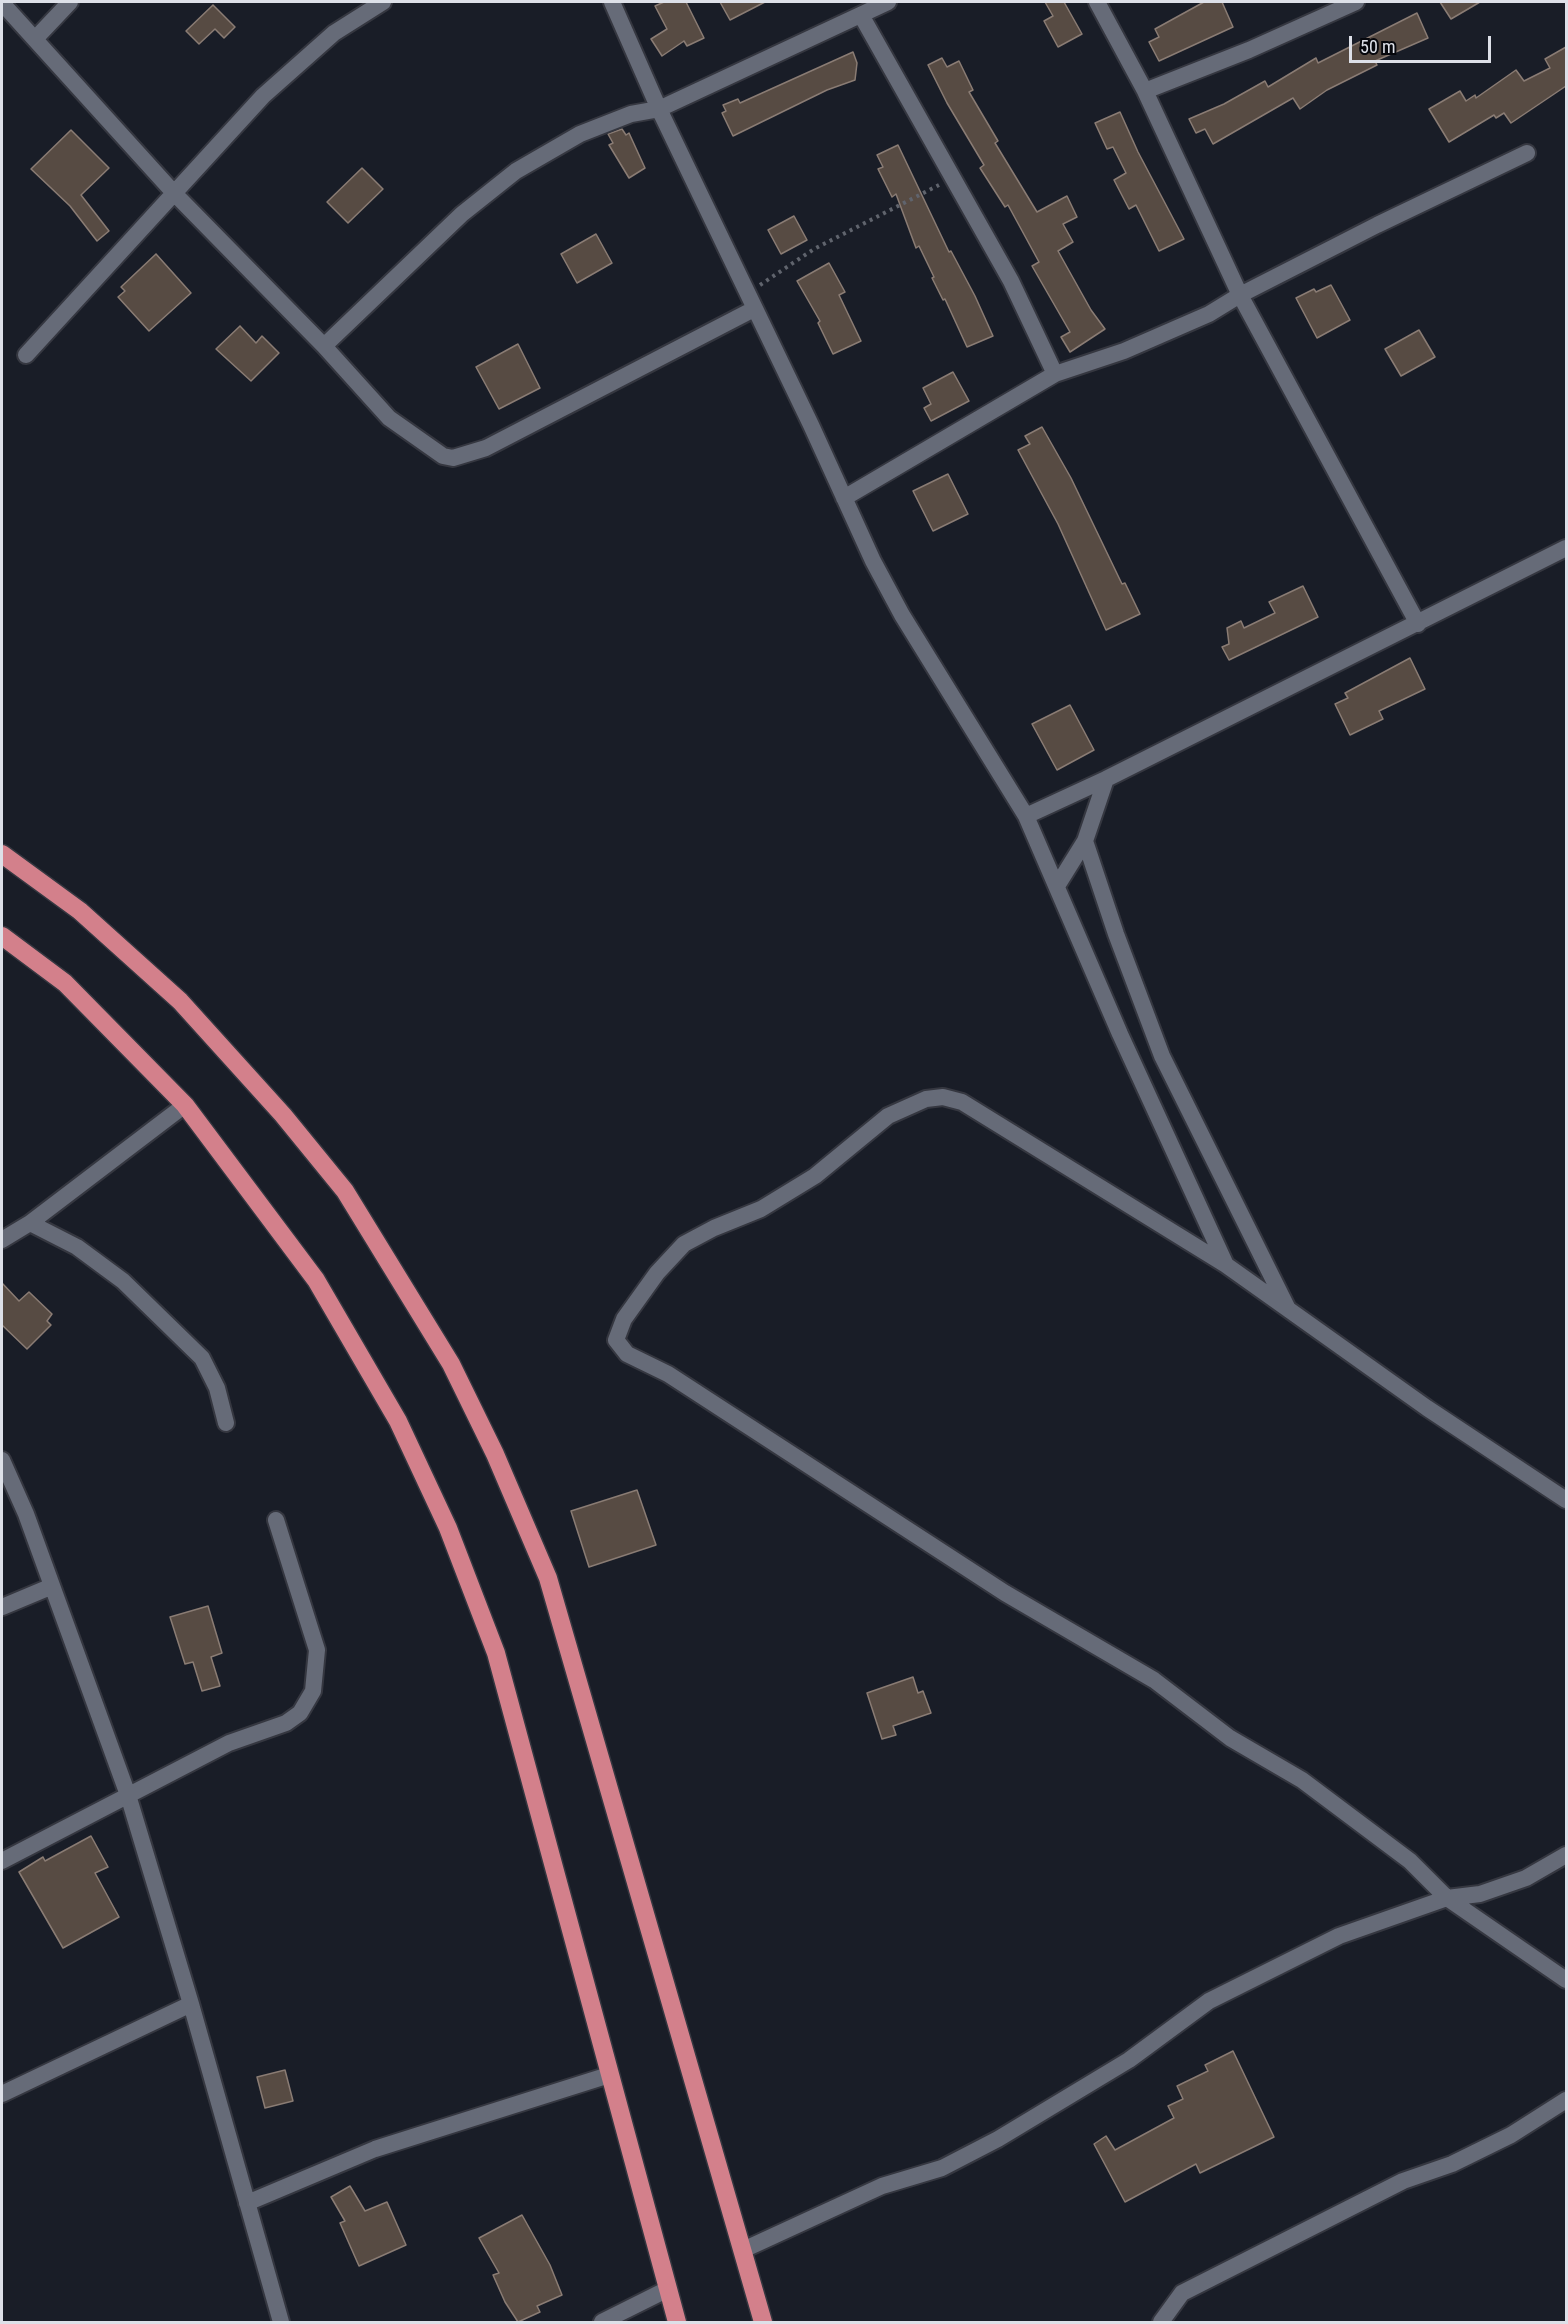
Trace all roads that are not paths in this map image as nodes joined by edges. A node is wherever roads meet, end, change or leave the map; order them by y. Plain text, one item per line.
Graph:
1 (70, 2) edge
2 (383, 2) edge
3 (612, 2) edge
4 (888, 2) edge
5 (1097, 2) edge
6 (1356, 2) edge
7 (2, 3) edge
8 (861, 15) junction
9 (35, 39) junction
10 (1145, 91) junction
11 (659, 109) junction
12 (1527, 153) dead end
13 (174, 194) junction
14 (1240, 295) junction
15 (751, 302) junction
16 (324, 346) junction
17 (26, 355) dead end
18 (1055, 374) junction
19 (844, 498) junction
20 (1566, 548) edge
21 (1418, 624) junction
22 (1106, 779) junction
23 (1026, 816) junction
24 (1085, 841) junction
25 (2, 854) edge
26 (1057, 886) junction
27 (2, 936) edge
28 (1147, 1092) junction
29 (1178, 1093) junction
30 (185, 1105) junction
31 (30, 1223) junction
32 (2, 1240) edge
33 (1226, 1265) junction
34 (1288, 1309) junction
35 (226, 1423) dead end
36 (2, 1460) edge
37 (1566, 1500) edge
38 (276, 1520) dead end
39 (50, 1587) junction
40 (2, 1607) edge
41 (128, 1795) junction
42 (1566, 1855) edge
43 (2, 1861) edge
44 (1447, 1898) junction
45 (1566, 1980) edge
46 (191, 2004) junction
47 (609, 2075) junction
48 (2, 2094) edge
49 (1566, 2100) edge
50 (247, 2203) junction
51 (743, 2250) junction
52 (668, 2289) junction
53 (280, 2322) edge
54 (602, 2322) edge
55 (677, 2322) edge
56 (763, 2322) edge
57 (1161, 2322) edge

1 - 9 street
2 - 13 street
3 - 11 street
4 - 8 street
5 - 10 street
6 - 10 street
7 - 9 street
8 - 11 street
8 - 18 street
9 - 13 street
10 - 14 street
11 - 15 street
11 - 16 street
12 - 14 street
13 - 16 street
13 - 17 street
14 - 18 street
14 - 21 street
15 - 16 street
15 - 19 street
18 - 19 street
19 - 23 street
20 - 21 street
21 - 22 street
22 - 23 street
22 - 24 street
23 - 26 street
24 - 26 street
24 - 29 street
25 - 51 highway
26 - 28 street
27 - 30 highway
28 - 29 street
28 - 33 street
29 - 34 street
30 - 31 street
30 - 47 highway
31 - 32 street
31 - 35 street
33 - 34 street
33 - 44 street
34 - 37 street
36 - 39 street
38 - 41 street
39 - 40 street
39 - 41 street
41 - 43 street
41 - 46 street
42 - 44 street
44 - 45 street
44 - 51 street
46 - 48 street
46 - 50 street
47 - 50 street
47 - 52 highway
49 - 57 street
50 - 53 street
51 - 56 highway
52 - 54 street
52 - 55 highway

